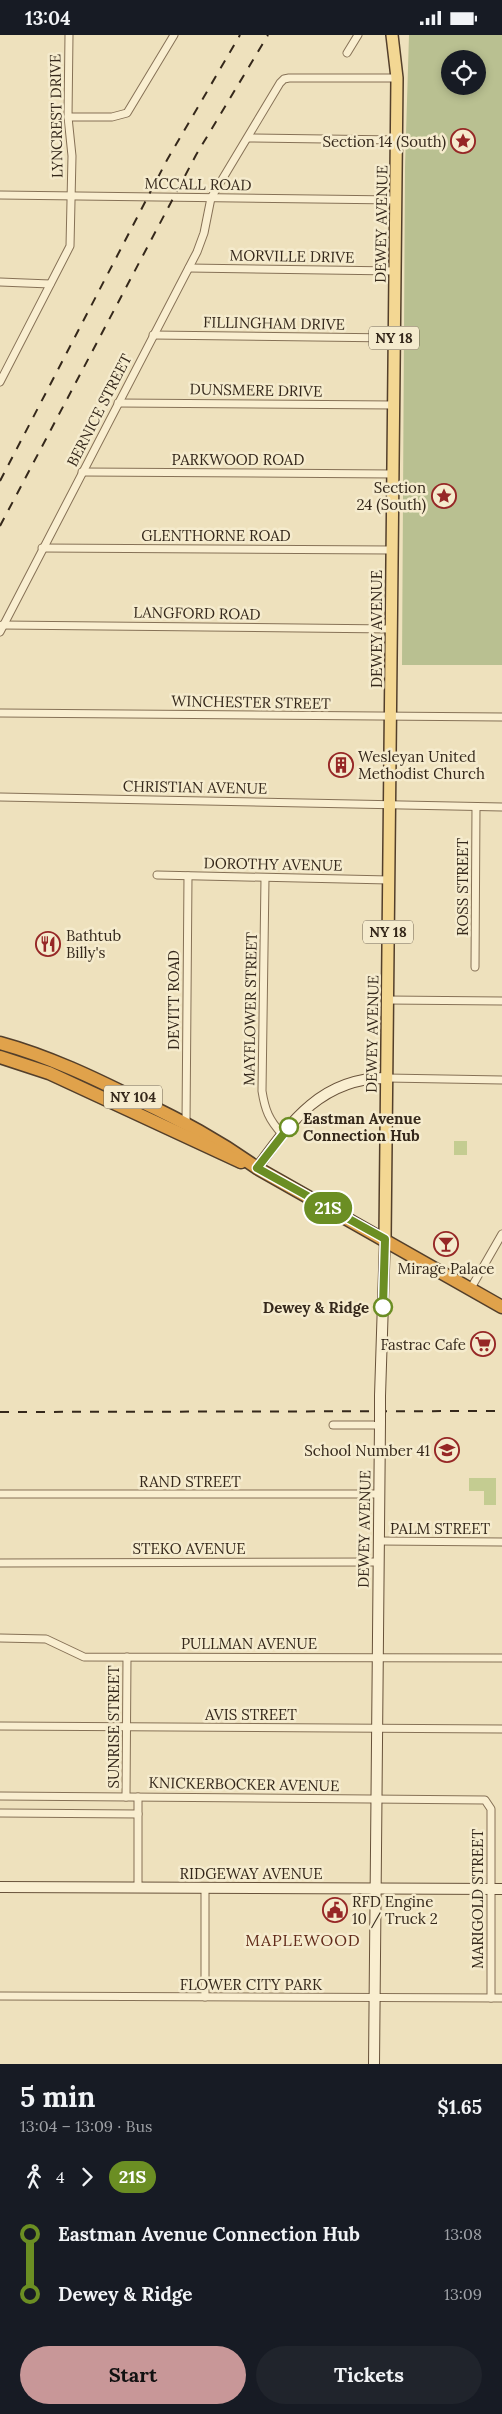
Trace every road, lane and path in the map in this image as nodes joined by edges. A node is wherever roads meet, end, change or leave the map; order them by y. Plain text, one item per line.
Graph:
1 (69, 35) edge
2 (174, 35) edge
3 (358, 35) edge
4 (392, 35) edge
5 (347, 53) dead end
6 (397, 78) junction
7 (68, 117) junction
8 (248, 138) junction
9 (396, 140) junction
10 (0, 195) edge
11 (71, 196) junction
12 (211, 198) junction
13 (396, 199) junction
14 (189, 267) junction
15 (395, 271) junction
16 (0, 282) edge
17 (50, 284) junction
18 (153, 335) junction
19 (394, 338) junction
20 (0, 381) edge
21 (118, 403) junction
22 (394, 405) junction
23 (82, 472) junction
24 (393, 474) junction
25 (42, 549) junction
26 (391, 550) junction
27 (1, 628) edge
28 (391, 629) junction
29 (0, 713) edge
30 (390, 717) junction
31 (502, 717) edge
32 (0, 797) edge
33 (389, 805) junction
34 (476, 807) junction
35 (502, 807) edge
36 (157, 875) dead end
37 (188, 876) junction
38 (265, 878) junction
39 (389, 880) junction
40 (475, 967) dead end
41 (387, 999) junction
42 (502, 1001) edge
43 (0, 1043) edge
44 (0, 1057) edge
45 (387, 1078) junction
46 (502, 1080) edge
47 (186, 1124) junction
48 (282, 1134) junction
49 (257, 1168) junction
50 (502, 1234) edge
51 (385, 1239) junction
52 (471, 1288) junction
53 (502, 1307) edge
54 (380, 1423) junction
55 (334, 1425) dead end
56 (379, 1494) junction
57 (0, 1495) edge
58 (379, 1541) junction
59 (502, 1542) edge
60 (378, 1562) junction
61 (0, 1563) edge
62 (0, 1638) edge
63 (127, 1657) junction
64 (377, 1657) junction
65 (502, 1658) edge
66 (0, 1726) edge
67 (126, 1727) junction
68 (376, 1729) junction
69 (502, 1729) edge
70 (0, 1796) edge
71 (126, 1797) junction
72 (138, 1797) junction
73 (376, 1799) junction
74 (487, 1801) joint
75 (0, 1813) edge
76 (138, 1814) junction
77 (0, 1887) edge
78 (138, 1887) junction
79 (205, 1888) junction
80 (374, 1888) junction
81 (491, 1889) junction
82 (502, 1889) edge
83 (0, 1996) edge
84 (205, 1997) junction
85 (374, 1998) junction
86 (491, 1998) junction
87 (502, 1999) edge
88 (374, 2064) edge

1 - 7 street, LYNCREST DRIVE
2 - 7 street
3 - 5 street
4 - 6 main road, DEWEY AVENUE / NY 18
6 - 8 street, BERNICE STREET
6 - 9 main road, DEWEY AVENUE / NY 18
7 - 11 street, LYNCREST DRIVE
8 - 9 street
8 - 12 street, BERNICE STREET
9 - 13 main road, DEWEY AVENUE / NY 18
10 - 11 street, MCCALL ROAD
11 - 12 street, MCCALL ROAD
11 - 17 street, LYNCREST DRIVE
12 - 13 street, MCCALL ROAD
12 - 14 street, BERNICE STREET
13 - 15 main road, DEWEY AVENUE / NY 18
14 - 15 street, MORVILLE DRIVE
14 - 18 street, BERNICE STREET
15 - 19 main road, DEWEY AVENUE / NY 18
16 - 17 street
17 - 20 street, LYNCREST DRIVE
18 - 19 street, FILLINGHAM DRIVE
18 - 21 street, BERNICE STREET
19 - 22 main road, DEWEY AVENUE / NY 18
21 - 22 street, DUNSMERE DRIVE
21 - 23 street, BERNICE STREET
22 - 24 main road, DEWEY AVENUE / NY 18
23 - 24 street, PARKWOOD ROAD
23 - 25 street, BERNICE STREET
24 - 26 main road, DEWEY AVENUE / NY 18
25 - 26 street, GLENTHORNE ROAD
25 - 27 street, BERNICE STREET
26 - 28 main road, DEWEY AVENUE / NY 18
27 - 28 street, LANGFORD ROAD
28 - 30 main road, DEWEY AVENUE / NY 18
29 - 30 street, WINCHESTER STREET
30 - 31 street, WINCHESTER STREET
30 - 33 main road, DEWEY AVENUE / NY 18
32 - 33 street, CHRISTIAN AVENUE
33 - 34 street, CHRISTIAN AVENUE
33 - 39 main road, DEWEY AVENUE / NY 18
34 - 35 street, CHRISTIAN AVENUE
34 - 40 street, ROSS STREET
36 - 37 street, DOROTHY AVENUE
37 - 38 street, DOROTHY AVENUE
37 - 47 street, DEVITT ROAD
38 - 39 street, DOROTHY AVENUE
38 - 48 street, MAYFLOWER STREET
39 - 41 main road, DEWEY AVENUE / NY 18
41 - 42 street
41 - 45 main road, DEWEY AVENUE / NY 18
43 - 47 highway, NY 104
44 - 49 highway, NY 104
45 - 46 street
45 - 48 street
45 - 51 main road, DEWEY AVENUE / NY 18
47 - 49 highway, NY 104
48 - 49 street
49 - 51 highway, NY 104
50 - 52 street
51 - 52 highway, NY 104
51 - 54 street, DEWEY AVENUE, bridge
52 - 53 highway, NY 104
54 - 55 street
54 - 56 street, DEWEY AVENUE
56 - 57 street, RAND STREET
56 - 58 street, DEWEY AVENUE
58 - 59 street, PALM STREET
58 - 60 street, DEWEY AVENUE
60 - 61 street, STEKO AVENUE
60 - 64 street, DEWEY AVENUE
62 - 63 street, PULLMAN AVENUE
63 - 64 street, PULLMAN AVENUE
63 - 67 street, SUNRISE STREET
64 - 65 street, PULLMAN AVENUE
64 - 68 street, DEWEY AVENUE
66 - 67 street, AVIS STREET
67 - 68 street, AVIS STREET
67 - 71 street, SUNRISE STREET
68 - 69 street, AVIS STREET
68 - 73 street, DEWEY AVENUE
70 - 71 street, KNICKERBOCKER AVENUE
71 - 72 street, KNICKERBOCKER AVENUE
72 - 73 street, KNICKERBOCKER AVENUE
72 - 76 street
73 - 74 street, KNICKERBOCKER AVENUE
73 - 80 street, DEWEY AVENUE
74 - 81 street, MARIGOLD STREET
75 - 76 street
76 - 78 street
77 - 78 street, RIDGEWAY AVENUE
78 - 79 street, RIDGEWAY AVENUE
79 - 80 street, RIDGEWAY AVENUE
79 - 84 street
80 - 81 street, RIDGEWAY AVENUE
80 - 85 street, DEWEY AVENUE
81 - 82 street, RIDGEWAY AVENUE
81 - 86 street, MARIGOLD STREET
83 - 84 street, FLOWER CITY PARK
84 - 85 street, FLOWER CITY PARK
85 - 86 street, FLOWER CITY PARK
85 - 88 street, DEWEY AVENUE
86 - 87 street, FLOWER CITY PARK

